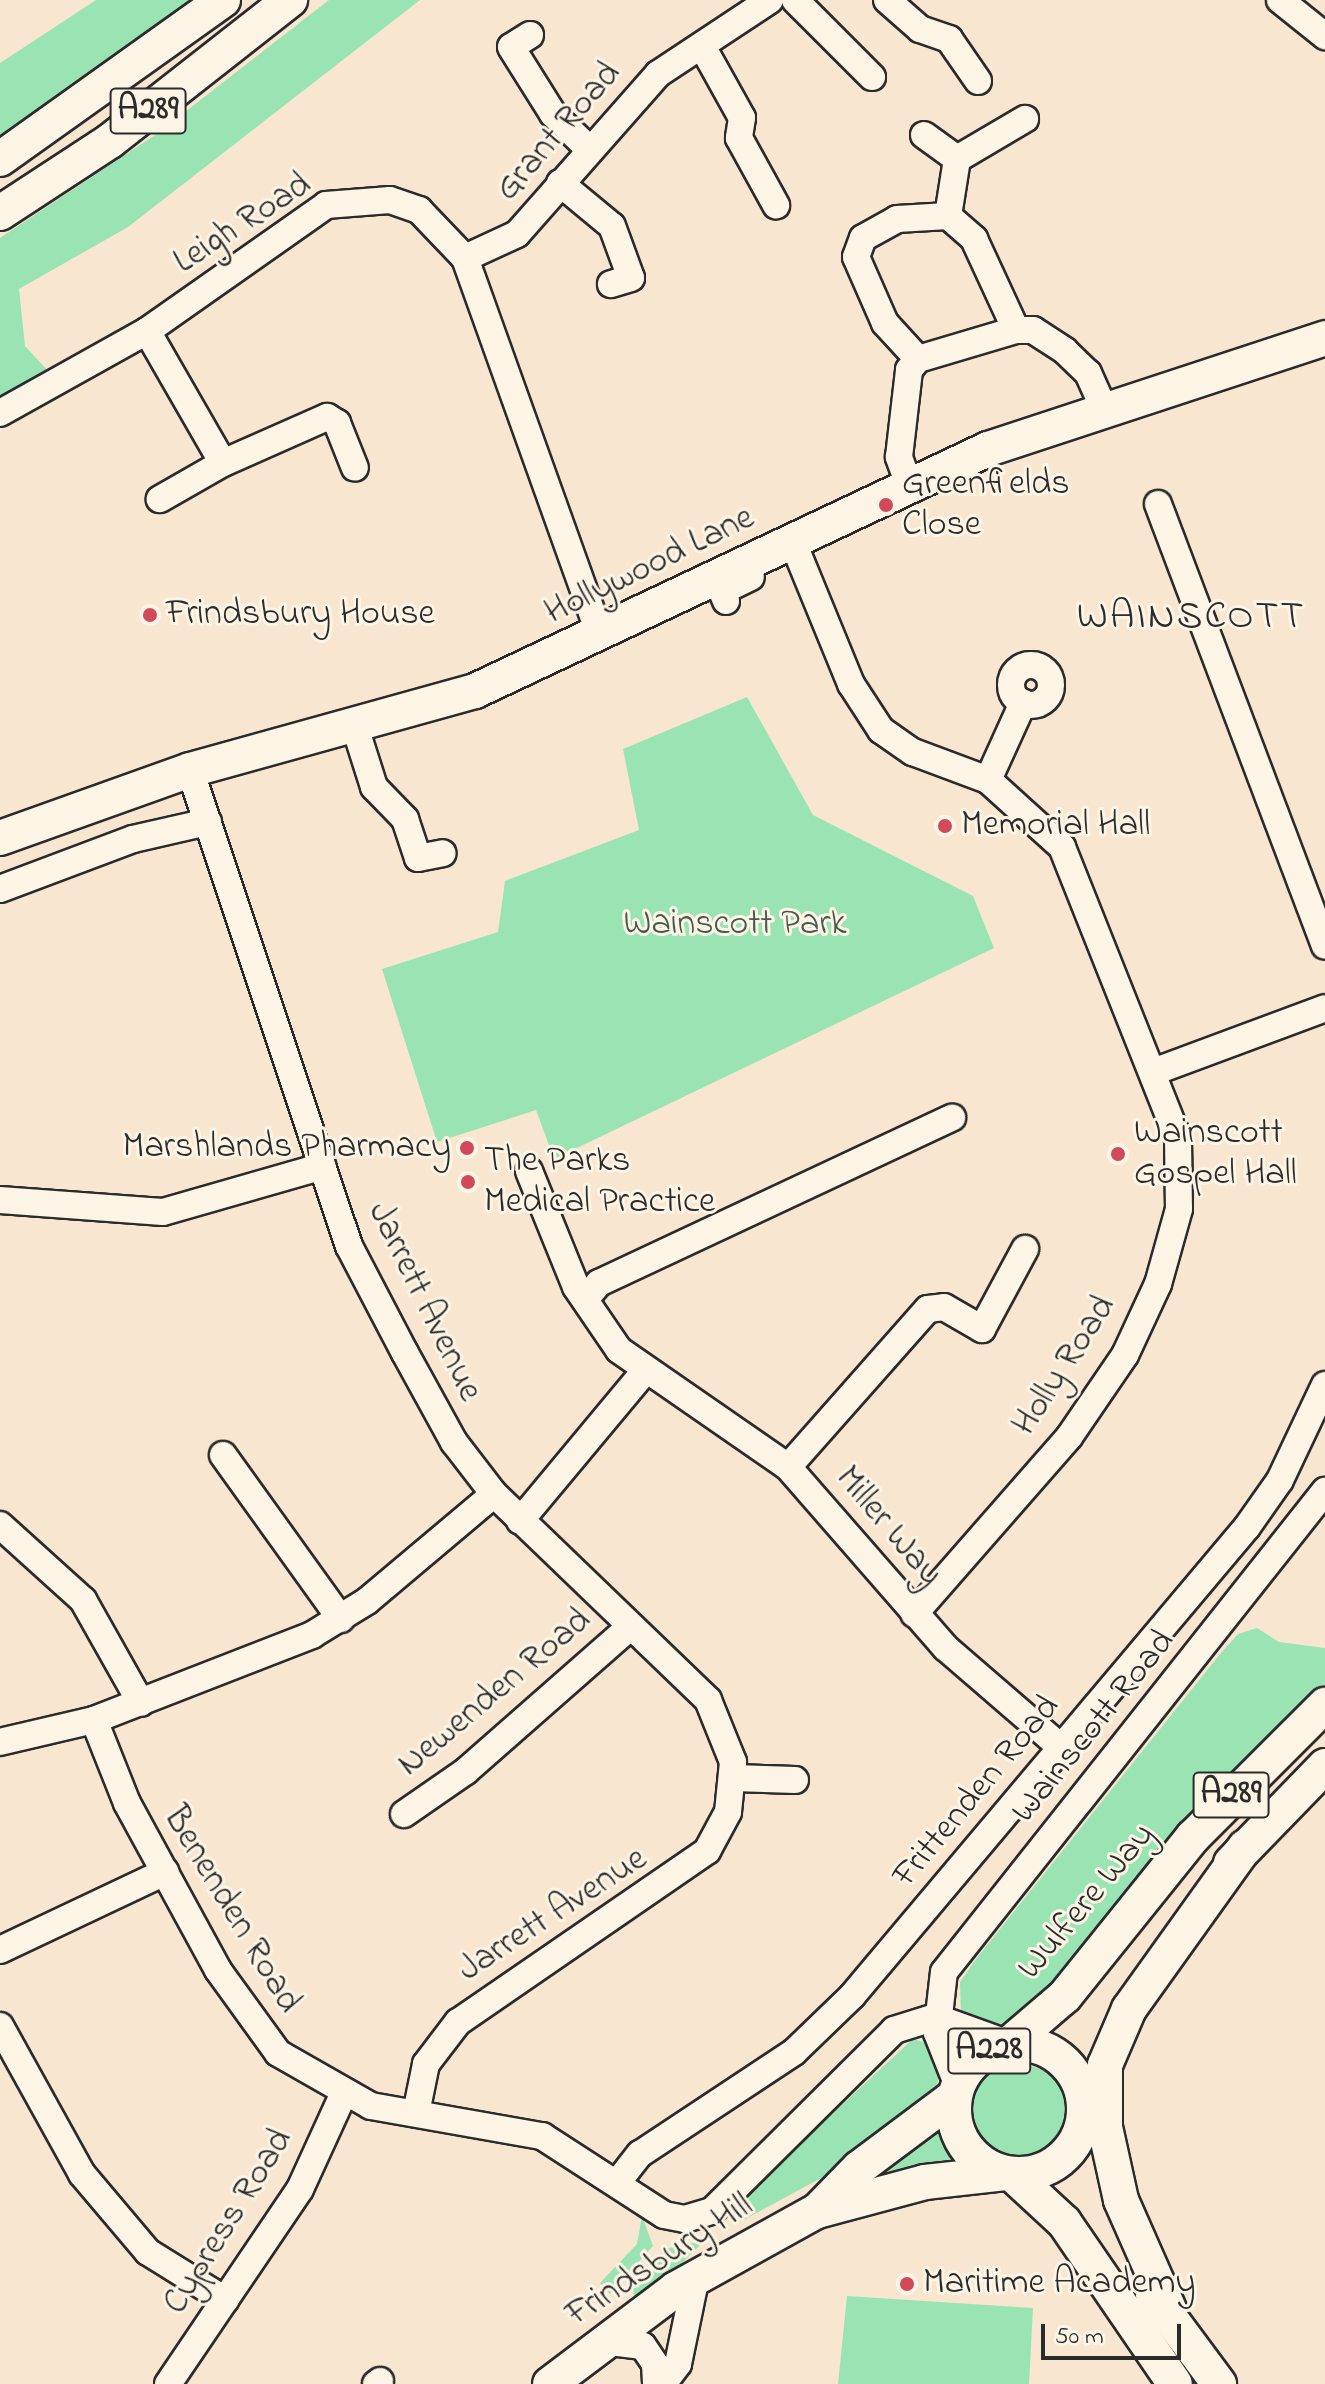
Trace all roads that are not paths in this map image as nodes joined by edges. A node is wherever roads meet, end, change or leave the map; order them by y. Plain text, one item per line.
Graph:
1 (223, 0) edge
2 (290, 0) edge
3 (770, 0) edge
4 (795, 0) edge
5 (887, 0) edge
6 (1280, 0) edge
7 (1325, 36) edge
8 (512, 46) dead end
9 (702, 46) junction
10 (872, 77) dead end
11 (978, 81) dead end
12 (1025, 119) dead end
13 (924, 135) dead end
14 (588, 148) junction
15 (0, 159) edge
16 (957, 159) junction
17 (560, 183) junction
18 (776, 205) dead end
19 (0, 213) edge
20 (948, 216) junction
21 (465, 258) junction
22 (627, 287) dead end
23 (1016, 330) junction
24 (147, 331) junction
25 (1325, 338) edge
26 (918, 359) junction
27 (1105, 411) junction
28 (0, 413) edge
29 (223, 463) junction
30 (355, 468) dead end
31 (909, 485) junction
32 (160, 499) dead end
33 (1158, 504) dead end
34 (871, 532) dead end
35 (795, 547) junction
36 (726, 601) dead end
37 (600, 636) junction
38 (1023, 703) dead end
39 (355, 727) junction
40 (190, 770) junction
41 (988, 780) junction
42 (208, 822) junction
43 (0, 838) edge
44 (443, 853) dead end
45 (0, 889) edge
46 (1325, 946) edge
47 (1325, 1008) edge
48 (1156, 1071) junction
49 (952, 1118) dead end
50 (323, 1166) junction
51 (529, 1171) dead end
52 (0, 1200) edge
53 (1025, 1249) dead end
54 (588, 1296) junction
55 (645, 1371) junction
56 (1325, 1385) edge
57 (223, 1455) dead end
58 (788, 1467) junction
59 (1325, 1491) edge
60 (494, 1494) junction
61 (520, 1521) junction
62 (0, 1525) edge
63 (914, 1614) junction
64 (341, 1619) junction
65 (630, 1627) junction
66 (141, 1703) junction
67 (1325, 1705) edge
68 (94, 1720) junction
69 (0, 1742) edge
70 (1062, 1748) junction
71 (1325, 1766) edge
72 (734, 1778) junction
73 (795, 1780) dead end
74 (404, 1814) dead end
75 (1245, 1847) junction
76 (165, 1872) junction
77 (0, 1950) edge
78 (940, 2018) junction
79 (0, 2026) edge
80 (1009, 2044) junction
81 (956, 2091) junction
82 (343, 2095) junction
83 (1081, 2097) junction
84 (416, 2113) junction
85 (1009, 2174) junction
86 (617, 2183) junction
87 (817, 2211) junction
88 (696, 2276) junction
89 (225, 2300) junction
90 (1169, 2309) junction
91 (602, 2341) junction
92 (168, 2384) edge
93 (550, 2384) edge
94 (656, 2384) edge
95 (663, 2384) edge
96 (1175, 2384) edge
97 (1219, 2384) edge

1 - 15 main road, A289
2 - 19 main road, A289
3 - 9 street, Grant Road
4 - 10 street
5 - 11 street
6 - 7 street
8 - 14 street
9 - 14 street, Grant Road
9 - 18 street
12 - 16 street
13 - 16 street
14 - 17 street, Grant Road
16 - 20 street
17 - 21 street, Grant Road
17 - 22 street
20 - 23 street
20 - 26 street
21 - 24 street, Leigh Road
21 - 37 street, Leigh Road
23 - 26 street
23 - 27 street
24 - 28 street, Leigh Road
24 - 29 street
25 - 27 main road, Hollywood Lane
26 - 31 street
27 - 31 main road, Hollywood Lane
29 - 30 street
29 - 32 street
31 - 35 main road, Hollywood Lane
33 - 46 street
34 - 35 street
35 - 36 street
35 - 37 main road, Hollywood Lane
35 - 41 street, Holly Road
37 - 39 main road, Hollywood Lane
38 - 41 street
39 - 40 main road, Hollywood Lane
39 - 44 street
40 - 42 street, Jarrett Avenue
40 - 43 main road, Hollywood Lane
41 - 48 street, Holly Road
42 - 45 street
42 - 50 street, Jarrett Avenue
47 - 48 street
48 - 63 street, Holly Road
49 - 54 street
50 - 52 street
50 - 60 street, Jarrett Avenue
51 - 54 street, Miller Way
53 - 58 street
54 - 55 street, Miller Way
55 - 58 street, Miller Way
55 - 61 street
56 - 70 street, Frittenden Road
57 - 64 street
58 - 63 street, Miller Way
59 - 78 street, Wainscott Road
60 - 61 street, Jarrett Avenue
60 - 64 street
61 - 65 street, Jarrett Avenue
62 - 66 street
63 - 70 street, Miller Way
64 - 66 street
65 - 72 street, Jarrett Avenue
65 - 74 street, Newenden Road
66 - 68 street
67 - 80 main road, Wulfere Way / A289
68 - 69 street
68 - 76 street, Benenden Road
70 - 86 street, Frittenden Road
71 - 75 main road, A289
72 - 73 street
72 - 84 street, Jarrett Avenue
75 - 83 main road, A289
75 - 90 main road, A289
76 - 77 street
76 - 82 street, Benenden Road
78 - 80 street
78 - 81 street, Wainscott Road
78 - 86 street, Benenden Road
79 - 89 street
80 - 81 main road, A228
80 - 83 main road, A228
81 - 85 main road, A228
81 - 87 main road, Frindsbury Hill / A228
82 - 84 street, Benenden Road
82 - 89 street, Cypress Road
83 - 85 main road, A228
83 - 90 main road, A289
84 - 86 street, Benenden Road
85 - 87 main road, Frindsbury Hill / A228
85 - 96 main road
87 - 88 main road, Frindsbury Hill / A228
88 - 91 main road, Frindsbury Hill / A228
88 - 95 street
89 - 92 street, Cypress Road
90 - 97 main road, A289
91 - 93 main road, Frindsbury Hill / A228
91 - 94 street

